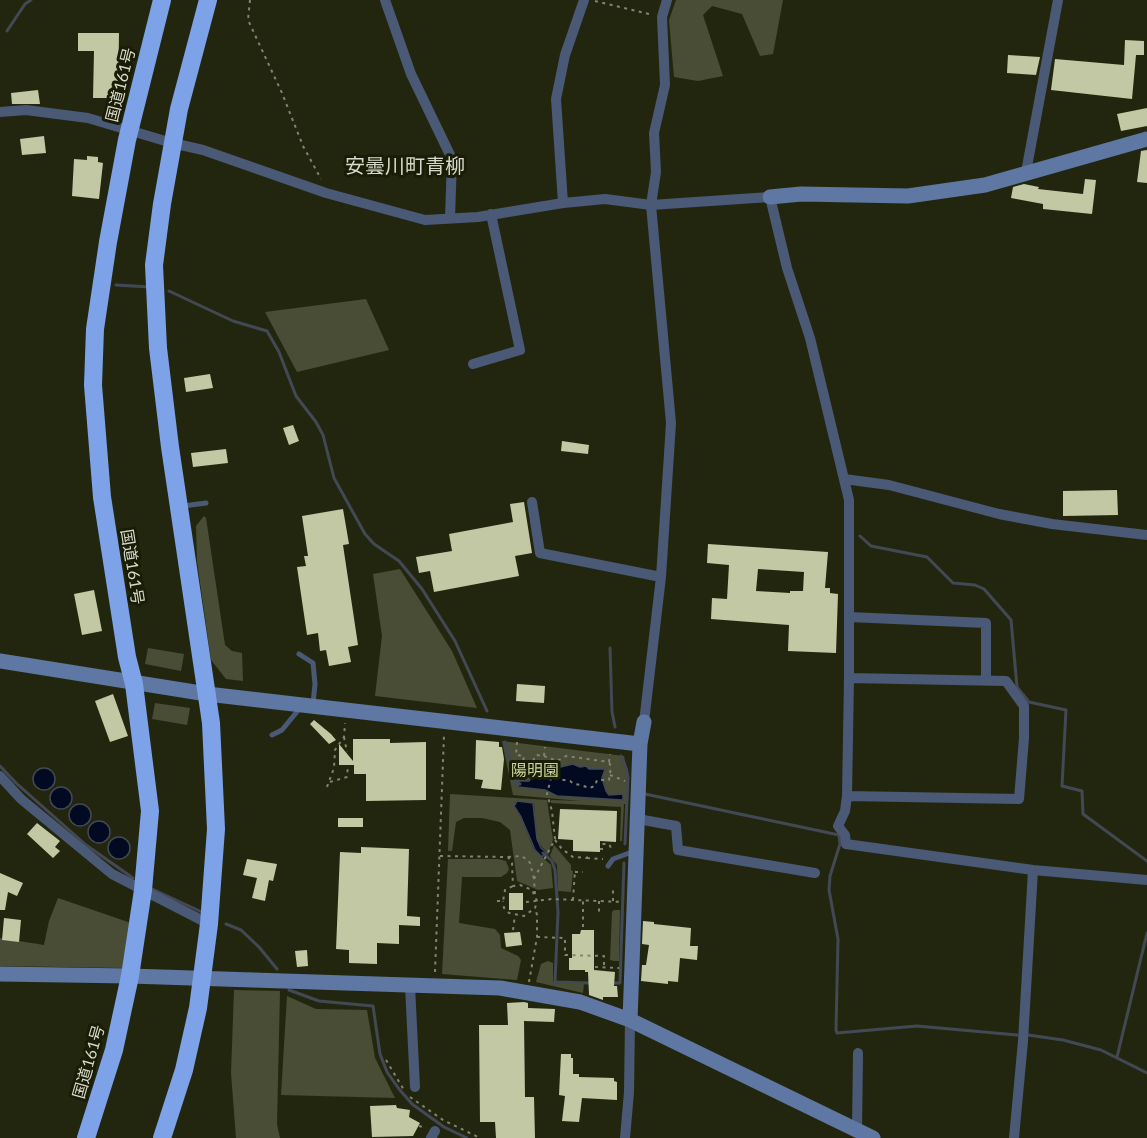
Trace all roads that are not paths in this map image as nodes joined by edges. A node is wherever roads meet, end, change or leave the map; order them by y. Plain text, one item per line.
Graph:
1 (162, 0) edge
2 (208, 0) edge
3 (385, 0) edge
4 (584, 0) edge
5 (668, 0) edge
6 (1058, 0) edge
7 (0, 111) edge
8 (130, 129) junction
9 (1147, 139) edge
10 (172, 143) junction
11 (1026, 172) junction
12 (770, 197) junction
13 (563, 203) junction
14 (651, 205) junction
15 (491, 214) junction
16 (450, 218) junction
17 (473, 364) dead end
18 (844, 480) junction
19 (532, 502) dead end
20 (207, 503) dead end
21 (178, 507) junction
22 (1147, 535) edge
23 (661, 577) junction
24 (849, 617) junction
25 (299, 654) dead end
26 (0, 661) edge
27 (849, 678) junction
28 (986, 680) junction
29 (134, 684) junction
30 (207, 694) junction
31 (308, 705) junction
32 (644, 722) joint
33 (272, 735) dead end
34 (640, 744) junction
35 (0, 776) edge
36 (847, 796) junction
37 (638, 819) junction
38 (637, 850) junction
39 (608, 866) dead end
40 (1034, 870) junction
41 (815, 873) dead end
42 (1147, 880) edge
43 (143, 890) junction
44 (209, 924) junction
45 (0, 974) edge
46 (130, 976) junction
47 (203, 978) junction
48 (410, 986) junction
49 (630, 1020) junction
50 (858, 1053) dead end
51 (415, 1087) dead end
52 (857, 1130) junction
53 (628, 1136) edge
54 (86, 1138) edge
55 (162, 1138) edge
56 (873, 1138) edge
57 (1014, 1138) edge

1 - 8 highway, 国道161号
2 - 10 highway
3 - 16 street
4 - 13 street
5 - 14 street
6 - 11 street
7 - 8 street
8 - 10 street
8 - 29 highway, 国道161号
9 - 11 street
10 - 16 street
10 - 21 highway
11 - 12 street
12 - 14 street
12 - 18 street
13 - 14 street
13 - 15 street
14 - 23 street
15 - 16 street
15 - 17 street
18 - 22 street
18 - 24 street
19 - 23 street
20 - 21 lane
21 - 30 highway
23 - 32 street
24 - 27 street
24 - 28 street
25 - 31 lane
26 - 29 street
27 - 28 street
27 - 36 street
28 - 36 street
29 - 30 street
29 - 43 highway, 国道161号
30 - 31 street
30 - 44 highway
31 - 33 lane
31 - 34 street
32 - 34 street
34 - 37 street
35 - 43 street
36 - 40 street
37 - 38 street
37 - 41 street
38 - 39 lane
38 - 49 street
40 - 42 street
40 - 57 street
43 - 44 street
43 - 46 highway, 国道161号
44 - 47 highway
45 - 46 street
46 - 47 street
46 - 54 highway, 国道161号
47 - 48 street
47 - 55 highway
48 - 49 street
48 - 51 street
49 - 52 street
49 - 53 street
50 - 52 street
52 - 56 street

